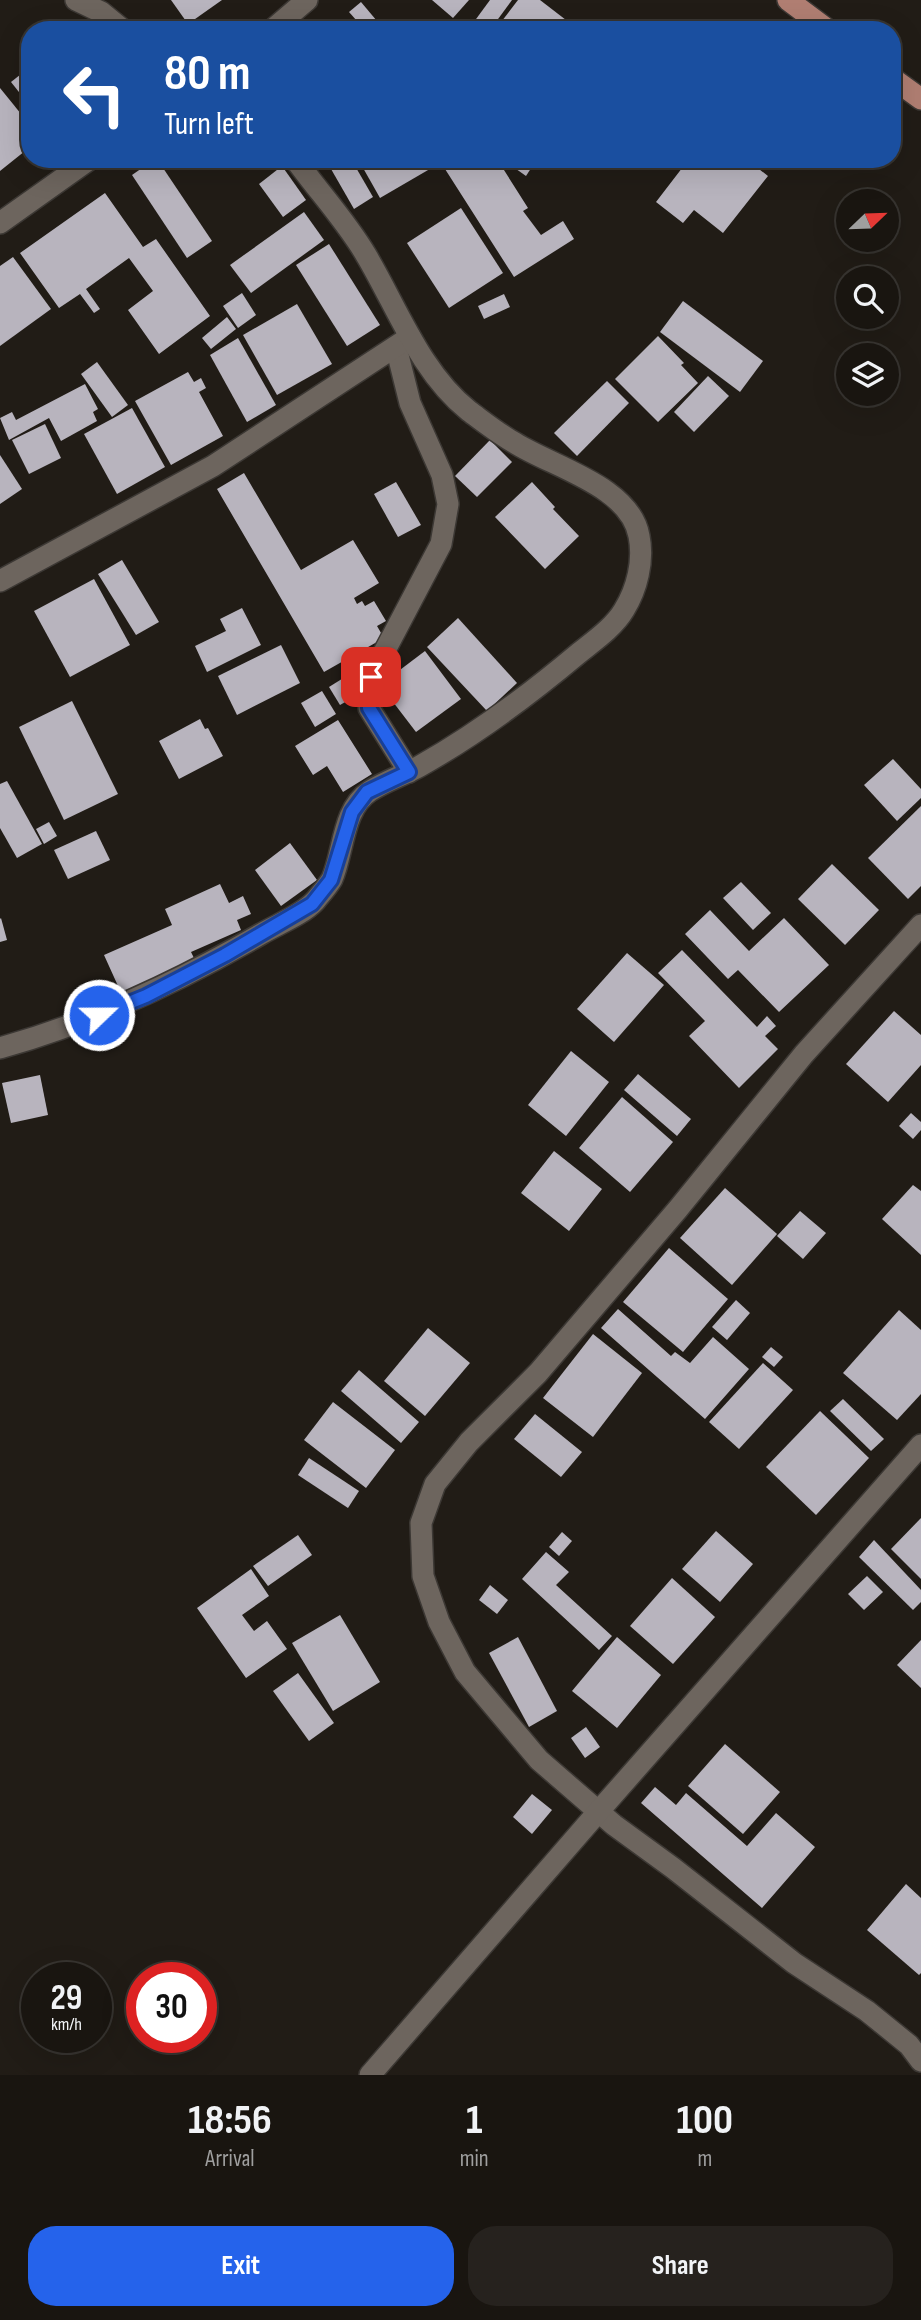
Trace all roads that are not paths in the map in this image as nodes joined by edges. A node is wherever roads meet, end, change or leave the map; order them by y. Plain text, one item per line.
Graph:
1 (76, 0) edge
2 (307, 0) edge
3 (788, 0) edge
4 (112, 21) edge
5 (282, 21) edge
6 (816, 21) edge
7 (901, 85) edge
8 (921, 99) edge
9 (77, 168) edge
10 (302, 168) edge
11 (0, 223) edge
12 (403, 342) junction
13 (0, 582) edge
14 (409, 772) junction
15 (921, 925) edge
16 (0, 1048) edge
17 (921, 1445) edge
18 (598, 1812) junction
19 (917, 2046) edge
20 (370, 2075) edge

1 - 4 street
2 - 5 street
3 - 6 main road
7 - 8 main road
9 - 11 street
10 - 12 street
12 - 13 street
12 - 14 street
12 - 14 street
14 - 16 street
15 - 18 street
17 - 18 street
18 - 19 street
18 - 20 street

